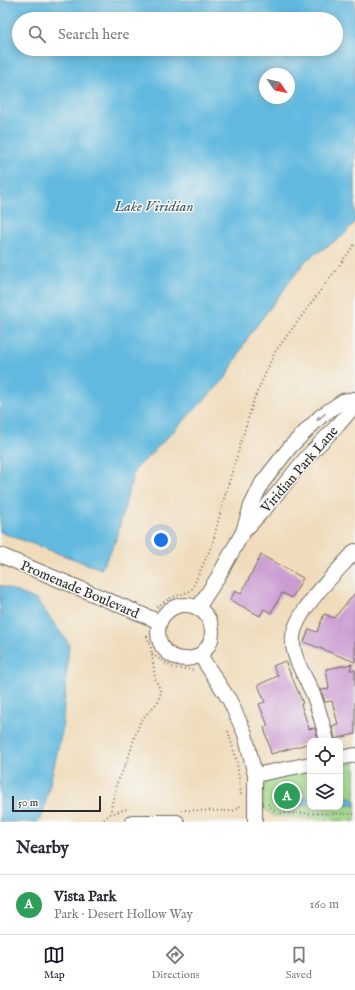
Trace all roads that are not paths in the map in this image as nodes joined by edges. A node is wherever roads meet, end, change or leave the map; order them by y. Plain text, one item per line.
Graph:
1 (355, 399) edge
2 (355, 405) edge
3 (243, 532) junction
4 (355, 551) edge
5 (0, 555) edge
6 (198, 608) junction
7 (157, 616) junction
8 (200, 655) junction
9 (326, 738) edge
10 (355, 755) edge
11 (343, 757) edge
12 (307, 765) edge
13 (255, 775) junction
14 (131, 816) edge
15 (175, 816) edge
16 (255, 822) edge

1 -> 3 street, Viridian Park Lane
2 - 3 street, Viridian Park Lane
3 - 6 street, Viridian Park Lane
4 - 9 street
5 - 7 street, Promenade Boulevard
6 - 7 street
6 - 8 street
7 - 8 street
8 - 13 street
10 - 11 street
12 - 13 street
13 - 16 street
14 - 15 street

